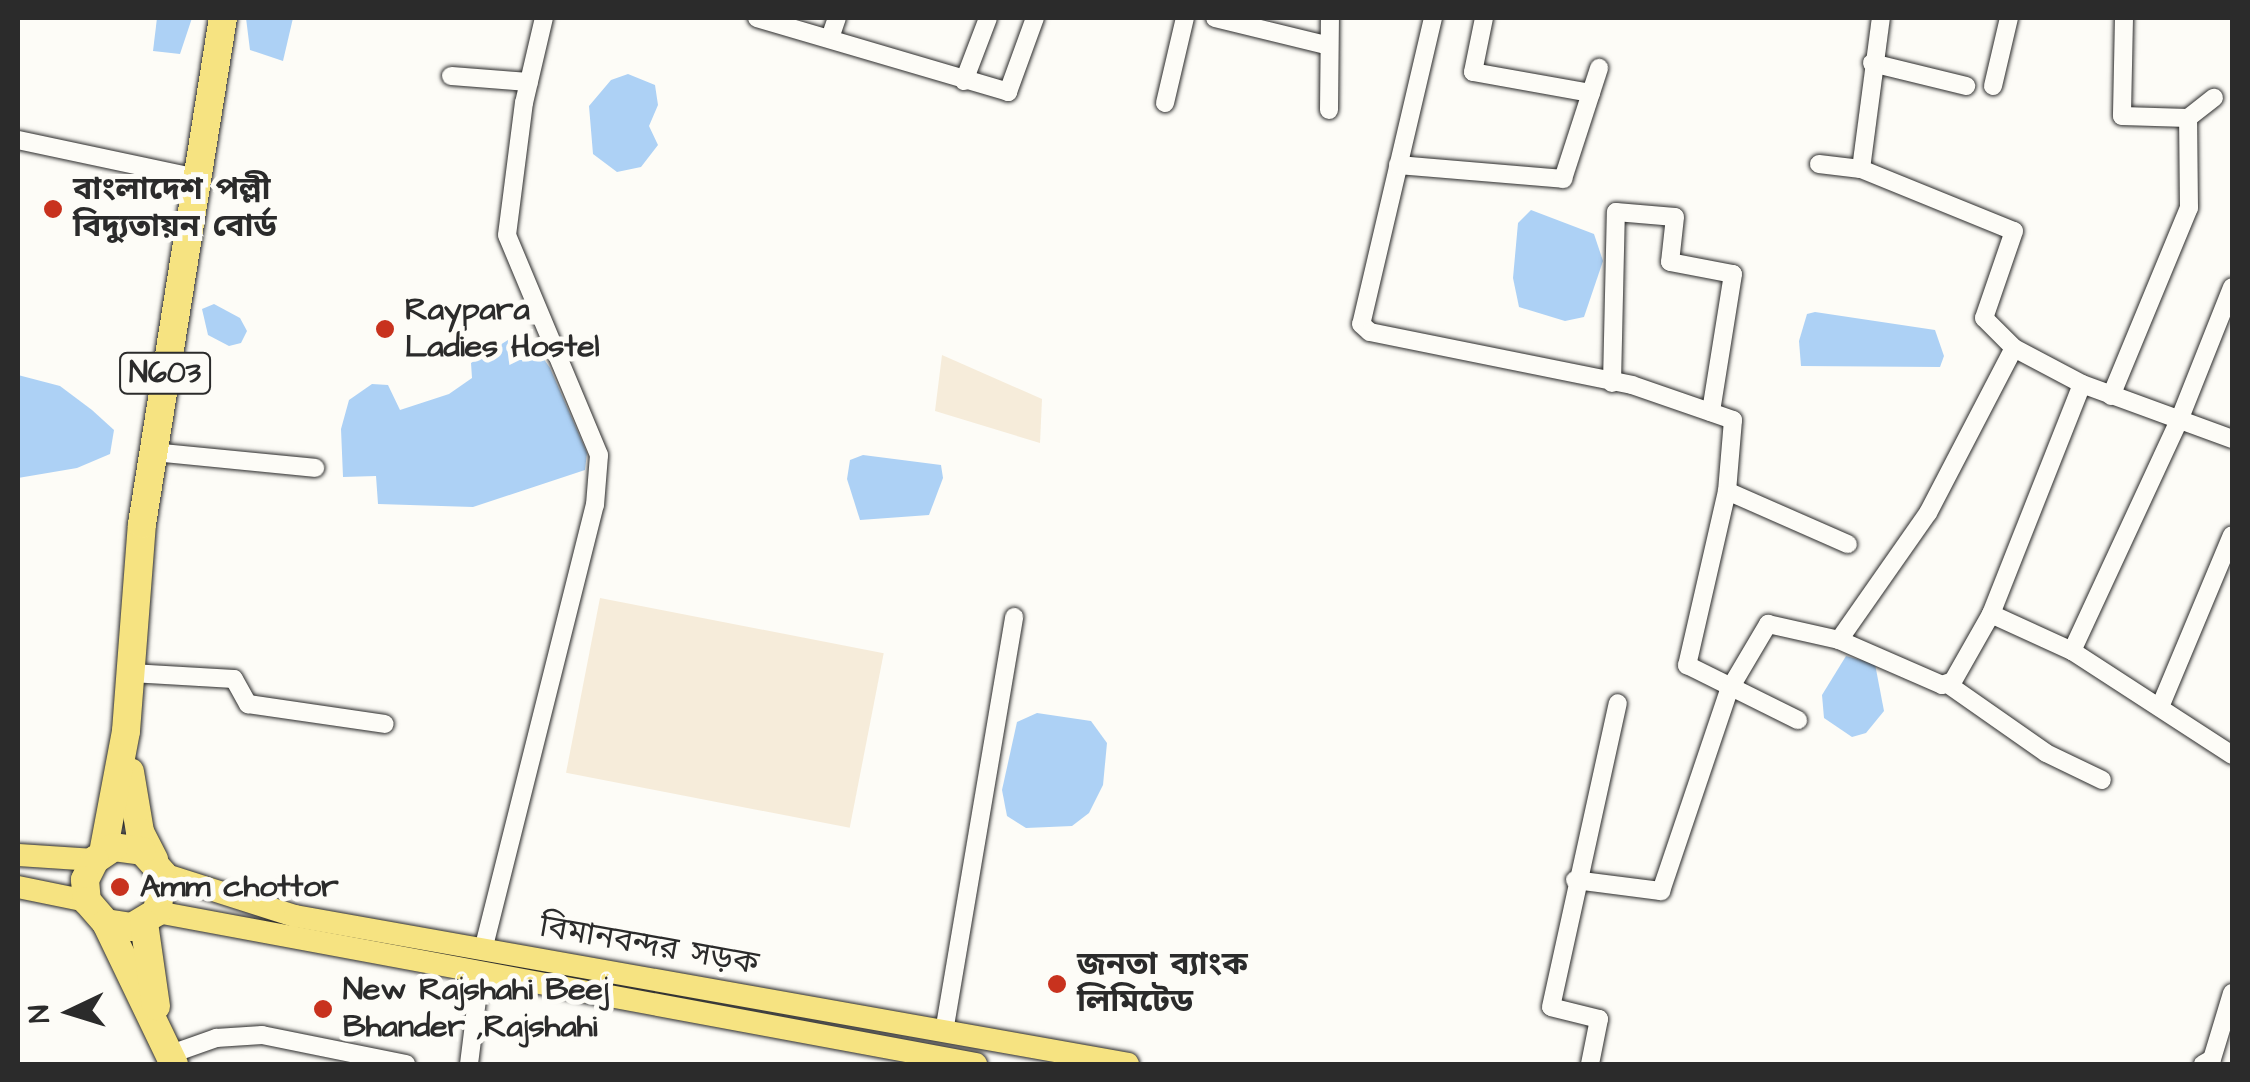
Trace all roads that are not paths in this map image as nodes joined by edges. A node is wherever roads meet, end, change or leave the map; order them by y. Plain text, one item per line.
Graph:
1 (223, 18) edge
2 (544, 18) edge
3 (757, 18) edge
4 (837, 18) edge
5 (988, 18) edge
6 (1035, 18) edge
7 (1185, 18) edge
8 (1215, 18) edge
9 (1330, 18) edge
10 (1434, 18) edge
11 (1484, 18) edge
12 (1881, 18) edge
13 (2009, 18) edge
14 (2124, 18) edge
15 (830, 38) junction
16 (1326, 45) junction
17 (1872, 63) junction
18 (1599, 68) dead end
19 (452, 76) dead end
20 (529, 82) junction
21 (964, 82) junction
22 (1966, 86) dead end
23 (1994, 86) dead end
24 (1591, 92) junction
25 (2214, 98) dead end
26 (1165, 103) dead end
27 (1329, 110) dead end
28 (2188, 118) junction
29 (18, 140) edge
30 (1819, 164) dead end
31 (1398, 165) junction
32 (1860, 168) junction
33 (197, 178) junction
34 (2232, 287) edge
35 (2014, 348) junction
36 (1612, 383) junction
37 (2082, 384) junction
38 (2111, 396) junction
39 (1711, 412) junction
40 (2178, 422) junction
41 (2232, 439) edge
42 (153, 452) junction
43 (315, 468) dead end
44 (1727, 491) junction
45 (2232, 535) edge
46 (1848, 544) dead end
47 (1991, 614) junction
48 (1014, 618) dead end
49 (1839, 640) junction
50 (2072, 650) junction
51 (130, 673) junction
52 (1949, 684) junction
53 (1730, 690) junction
54 (1618, 703) dead end
55 (2160, 707) junction
56 (1798, 720) dead end
57 (385, 724) dead end
58 (126, 730) junction
59 (2232, 755) edge
60 (2102, 780) dead end
61 (18, 855) edge
62 (99, 856) junction
63 (158, 867) junction
64 (1576, 880) junction
65 (18, 886) edge
66 (96, 912) junction
67 (151, 917) junction
68 (483, 950) junction
69 (480, 976) junction
70 (2232, 994) edge
71 (944, 1032) junction
72 (2216, 1057) edge
73 (172, 1060) edge
74 (406, 1064) edge
75 (469, 1064) edge
76 (976, 1064) edge
77 (1128, 1064) edge
78 (1590, 1064) edge

1 - 33 highway, N603
2 - 20 street
3 - 15 street
4 - 15 street
5 - 21 street
6 - 21 street
7 - 26 street
8 - 16 street
9 - 16 street
10 - 31 street
11 - 24 street
12 - 17 street
13 - 23 street
14 - 28 street
15 - 21 street
16 - 27 street
17 - 22 street
17 - 32 street
18 - 24 street
19 - 20 street
20 - 68 street
24 - 31 street
25 - 28 street
28 - 38 street
29 - 33 street
30 - 32 street
31 - 36 street
32 - 35 street
33 - 42 highway, N603
34 - 40 street
35 - 37 street
35 - 49 street
36 - 39 street
36 - 39 street
37 - 38 street
37 - 47 street
38 - 40 street
39 - 44 street
40 - 41 street
40 - 50 street
42 - 43 street
42 - 51 highway, N603
44 - 46 street
44 - 53 street
45 - 55 street
47 - 50 street
47 - 52 street
48 - 71 street
49 - 52 street
49 - 53 street
50 - 55 street
51 - 57 street
51 - 58 highway, N603
52 - 60 street
53 - 56 street
53 - 64 street
54 - 64 street
55 - 59 street
58 - 62 highway, N603
58 - 63 highway, N603
61 - 62 main road
62 - 63 highway
62 - 66 highway, N603
63 - 67 highway, N603
63 - 68 main road, বিমানবন্দর সড়ক
64 - 78 street
65 - 66 main road
66 - 67 highway
66 - 73 highway
67 - 69 main road, বিমানবন্দর সড়ক
67 - 73 highway, N603
68 - 71 main road, বিমানবন্দর সড়ক
69 - 75 street
69 - 76 main road, বিমানবন্দর সড়ক
70 - 72 street
71 - 77 main road, বিমানবন্দর সড়ক
73 - 74 street

